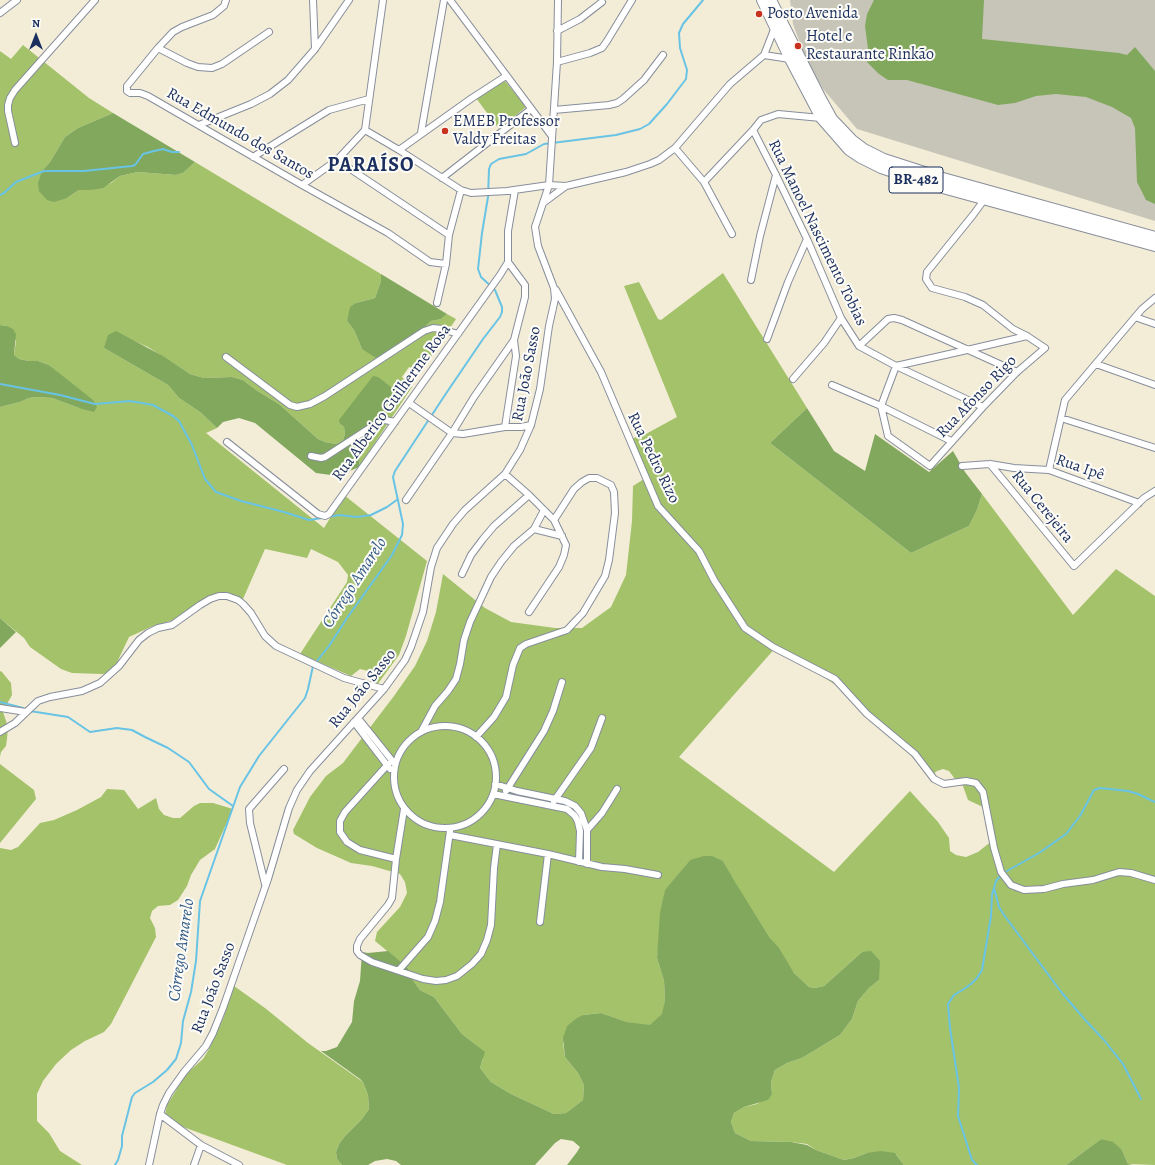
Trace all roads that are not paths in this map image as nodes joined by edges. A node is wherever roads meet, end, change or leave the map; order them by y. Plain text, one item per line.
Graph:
1 (17, 0) edge
2 (95, 0) edge
3 (226, 0) edge
4 (313, 0) edge
5 (349, 0) edge
6 (384, 0) edge
7 (444, 0) edge
8 (450, 0) edge
9 (558, 0) edge
10 (632, 0) edge
11 (762, 0) edge
12 (771, 0) edge
13 (602, 2) dead end
14 (0, 13) edge
15 (775, 26) junction
16 (557, 31) junction
17 (269, 32) dead end
18 (158, 48) junction
19 (315, 49) junction
20 (663, 55) dead end
21 (764, 55) junction
22 (790, 59) junction
23 (557, 62) junction
24 (506, 76) junction
25 (369, 99) junction
26 (531, 109) junction
27 (554, 110) junction
28 (822, 118) junction
29 (199, 125) junction
30 (365, 130) junction
31 (753, 130) junction
32 (421, 133) junction
33 (551, 141) junction
34 (15, 143) dead end
35 (675, 148) junction
36 (399, 150) junction
37 (253, 157) junction
38 (337, 160) junction
39 (776, 175) junction
40 (442, 178) junction
41 (704, 182) junction
42 (941, 183) junction
43 (302, 185) junction
44 (549, 185) junction
45 (566, 186) junction
46 (461, 190) junction
47 (515, 190) junction
48 (984, 200) junction
49 (543, 203) junction
50 (1050, 207) junction
51 (1046, 217) junction
52 (732, 234) dead end
53 (449, 235) junction
54 (807, 239) junction
55 (1154, 243) edge
56 (508, 262) junction
57 (446, 264) junction
58 (751, 280) dead end
59 (554, 288) junction
60 (1155, 298) edge
61 (437, 303) dead end
62 (841, 318) junction
63 (1135, 318) junction
64 (1155, 324) edge
65 (458, 334) junction
66 (1027, 336) junction
67 (767, 339) dead end
68 (514, 340) junction
69 (859, 346) junction
70 (967, 350) junction
71 (226, 357) dead end
72 (1096, 364) junction
73 (896, 366) junction
74 (1017, 372) junction
75 (793, 379) dead end
76 (832, 385) dead end
77 (1155, 385) edge
78 (409, 403) junction
79 (881, 406) junction
80 (983, 406) junction
81 (1061, 418) junction
82 (395, 422) junction
83 (531, 426) junction
84 (505, 427) junction
85 (452, 433) junction
86 (951, 441) junction
87 (228, 442) dead end
88 (1155, 448) edge
89 (311, 456) dead end
90 (990, 464) junction
91 (962, 466) dead end
92 (1049, 470) junction
93 (505, 474) junction
94 (1155, 491) edge
95 (529, 495) junction
96 (406, 500) dead end
97 (1139, 503) junction
98 (544, 510) junction
99 (554, 520) junction
100 (534, 529) junction
101 (562, 536) junction
102 (462, 574) dead end
103 (529, 612) dead end
104 (562, 682) dead end
105 (384, 688) junction
106 (0, 708) edge
107 (26, 712) junction
108 (602, 718) dead end
109 (356, 720) junction
110 (0, 732) edge
111 (421, 732) junction
112 (476, 736) junction
113 (391, 764) junction
114 (284, 769) dead end
115 (495, 784) junction
116 (507, 788) junction
117 (617, 789) dead end
118 (493, 794) junction
119 (504, 797) junction
120 (554, 799) junction
121 (552, 806) junction
122 (404, 809) junction
123 (451, 828) junction
124 (587, 830) junction
125 (450, 835) junction
126 (497, 844) junction
127 (548, 854) junction
128 (396, 859) junction
129 (579, 862) junction
130 (587, 864) junction
131 (658, 875) dead end
132 (1155, 880) edge
133 (266, 885) junction
134 (540, 922) dead end
135 (399, 970) junction
136 (160, 1114) junction
137 (201, 1145) junction
138 (149, 1165) edge
139 (194, 1165) edge
140 (238, 1165) edge

1 - 14 street
2 - 34 street
3 - 18 street
4 - 19 street
5 - 19 street
6 - 25 street
7 - 32 street
8 - 24 street
9 - 16 street, Rua João Sasso
10 - 23 street
11 - 15 highway, BR-482
12 - 42 highway, BR-482
13 - 16 street
15 - 21 street
15 - 22 highway, BR-482
16 - 23 street, Rua João Sasso
17 - 18 street
18 - 29 street, Rua Edmundo dos Santos
19 - 29 street
20 - 27 street
21 - 22 street
21 - 35 street
22 - 28 highway, BR-482
23 - 27 street, Rua João Sasso
24 - 26 street
24 - 32 street
25 - 30 street
25 - 37 street
26 - 33 street
26 - 40 street
27 - 33 street, Rua João Sasso
28 - 31 street
28 - 42 highway, BR-482
29 - 37 street, Rua Edmundo dos Santos
30 - 36 street
30 - 38 street
31 - 39 street, Rua Manoel Nascimento Tobias
31 - 41 street
32 - 36 street
33 - 44 street, Rua João Sasso
35 - 41 street
35 - 45 street
36 - 40 street
37 - 43 street, Rua Edmundo dos Santos
38 - 43 street
38 - 53 street
39 - 54 street, Rua Manoel Nascimento Tobias
39 - 58 street
40 - 46 street
41 - 52 street
42 - 48 highway, BR-482
42 - 50 highway, BR-482
43 - 57 street, Rua Edmundo dos Santos
44 - 45 street
44 - 47 street
44 - 49 street, Rua João Sasso
45 - 49 street
46 - 47 street
46 - 53 street
47 - 56 street
48 - 51 highway, BR-482
48 - 66 street
49 - 59 street, Rua João Sasso
50 - 51 highway
50 - 55 highway, BR-482
51 - 55 highway, BR-482
53 - 57 street
54 - 62 street, Rua Manoel Nascimento Tobias
54 - 67 street
56 - 65 street, Rua Alberico Guilherme Rosa
56 - 68 street
57 - 61 street
59 - 83 street, Rua João Sasso
59 - 132 street, Rua Pedro Rizo
60 - 63 street
62 - 69 street, Rua Manoel Nascimento Tobias
62 - 75 street
63 - 64 street
63 - 72 street
65 - 71 street
65 - 78 street, Rua Alberico Guilherme Rosa
66 - 70 street
66 - 74 street, Rua Afonso Rigo
68 - 84 street
68 - 85 street
69 - 70 street
69 - 73 street
70 - 73 street
70 - 74 street
72 - 77 street
72 - 81 street
73 - 79 street
73 - 80 street
74 - 80 street, Rua Afonso Rigo
76 - 79 street
78 - 82 street, Rua Alberico Guilherme Rosa
78 - 85 street
79 - 86 street
79 - 86 street, Rua Afonso Rigo
80 - 86 street, Rua Afonso Rigo
81 - 88 street
81 - 92 street
82 - 87 street, Rua Alberico Guilherme Rosa
82 - 89 street
83 - 84 street
83 - 93 street, Rua João Sasso
84 - 85 street
85 - 96 street
90 - 91 street, Rua Ipê
90 - 92 street, Rua Ipê
90 - 97 street, Rua Cerejeira
92 - 97 street, Rua Ipê
93 - 95 street
93 - 105 street, Rua João Sasso
94 - 97 street
95 - 98 street
95 - 102 street
98 - 99 street
98 - 100 street
99 - 101 street
99 - 112 street
100 - 101 street
100 - 111 street
101 - 103 street
104 - 116 street
105 - 107 street
105 - 109 street, Rua João Sasso
106 - 107 street
107 - 110 street
108 - 120 street
109 - 113 street
109 - 133 street, Rua João Sasso
111 - 112 street
111 - 113 street
112 - 115 street
113 - 122 street
113 - 128 street
114 - 133 street
115 - 116 street
115 - 118 street
116 - 119 street
116 - 120 street
117 - 124 street
118 - 119 street
118 - 123 street
119 - 121 street
120 - 121 street
120 - 124 street
121 - 129 street
122 - 123 street
122 - 128 street
123 - 125 street
124 - 130 street
125 - 126 street
125 - 135 street
126 - 127 street
126 - 135 street
127 - 129 street
127 - 134 street
128 - 135 street
129 - 130 street
130 - 131 street
133 - 136 street, Rua João Sasso
136 - 137 street
136 - 138 street, Rua João Sasso
137 - 139 street
137 - 140 street

